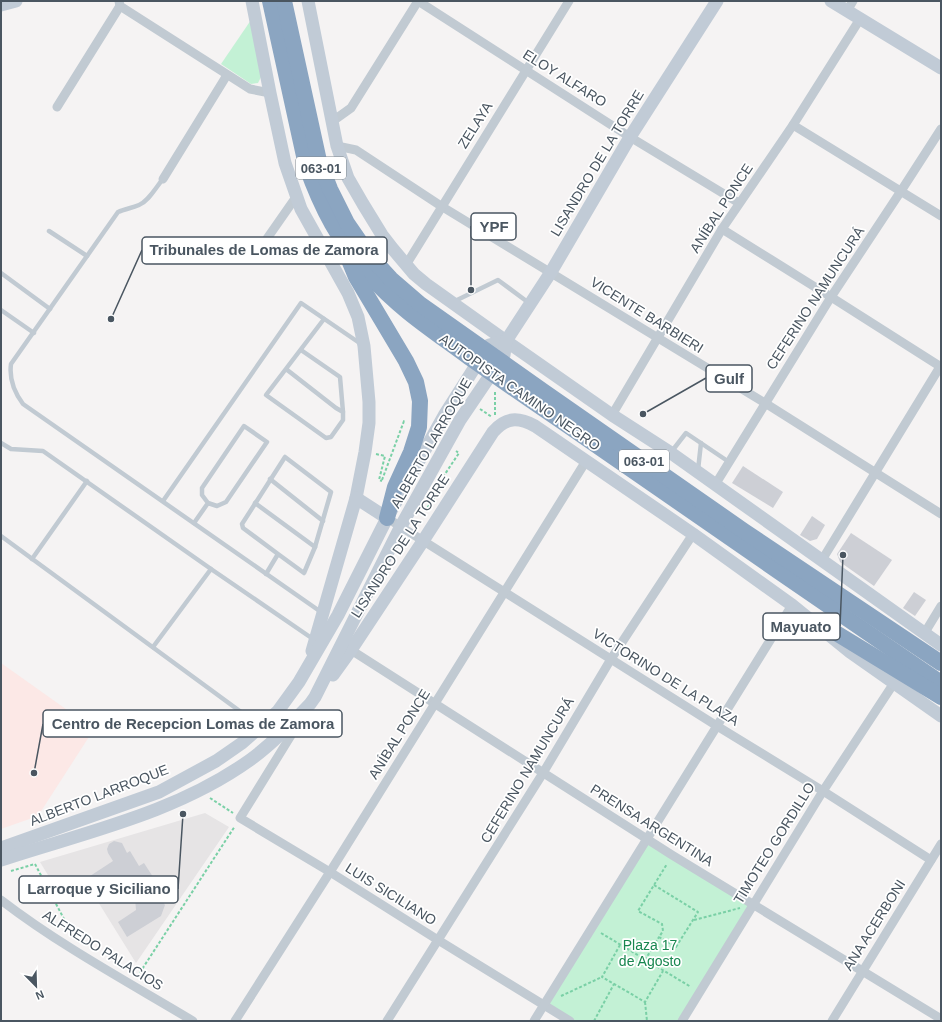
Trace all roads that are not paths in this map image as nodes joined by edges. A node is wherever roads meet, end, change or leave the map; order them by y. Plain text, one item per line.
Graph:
1 (16, 1) edge
2 (252, 1) edge
3 (270, 1) edge
4 (284, 1) edge
5 (308, 1) edge
6 (418, 1) edge
7 (569, 1) edge
8 (717, 1) edge
9 (831, 1) edge
10 (120, 4) edge
11 (1, 5) edge
12 (850, 6) edge
13 (860, 19) junction
14 (941, 68) edge
15 (525, 70) junction
16 (227, 75) junction
17 (270, 93) junction
18 (57, 107) dead end
19 (332, 120) junction
20 (793, 125) junction
21 (941, 129) edge
22 (630, 137) junction
23 (337, 146) junction
24 (162, 179) joint
25 (901, 191) junction
26 (296, 197) junction
27 (739, 203) junction
28 (441, 206) junction
29 (941, 216) edge
30 (722, 229) junction
31 (49, 230) dead end
32 (341, 240) junction
33 (259, 250) dead end
34 (87, 256) junction
35 (406, 265) junction
36 (551, 272) junction
37 (1, 273) edge
38 (831, 297) junction
39 (451, 302) junction
40 (530, 304) junction
41 (50, 309) junction
42 (1, 310) edge
43 (324, 319) junction
44 (34, 332) junction
45 (658, 339) junction
46 (506, 341) junction
47 (364, 346) junction
48 (300, 350) junction
49 (941, 366) edge
50 (286, 369) junction
51 (539, 397) junction
52 (765, 403) junction
53 (343, 412) junction
54 (612, 415) junction
55 (701, 443) junction
56 (1, 444) edge
57 (671, 454) junction
58 (586, 462) junction
59 (729, 462) junction
60 (697, 472) junction
61 (875, 473) junction
62 (270, 479) junction
63 (87, 481) junction
64 (715, 485) junction
65 (356, 498) junction
66 (163, 501) junction
67 (254, 502) junction
68 (208, 503) junction
69 (941, 514) edge
70 (387, 518) junction
71 (323, 521) junction
72 (194, 523) junction
73 (401, 526) junction
74 (693, 534) junction
75 (1, 536) edge
76 (424, 541) junction
77 (315, 547) junction
78 (278, 554) junction
79 (32, 559) junction
80 (822, 560) junction
81 (211, 569) junction
82 (266, 574) junction
83 (504, 593) junction
84 (792, 605) junction
85 (941, 606) edge
86 (322, 613) junction
87 (819, 628) junction
88 (924, 634) junction
89 (315, 640) junction
90 (941, 645) edge
91 (152, 647) junction
92 (351, 650) junction
93 (611, 659) junction
94 (941, 663) edge
95 (306, 669) junction
96 (894, 683) junction
97 (941, 683) edge
98 (941, 697) edge
99 (313, 701) junction
100 (434, 704) junction
101 (941, 716) edge
102 (717, 726) junction
103 (262, 727) junction
104 (543, 773) junction
105 (823, 791) junction
106 (240, 818) joint
107 (647, 839) junction
108 (941, 844) edge
109 (1, 848) edge
110 (1, 860) edge
111 (931, 860) junction
112 (330, 872) junction
113 (1, 900) edge
114 (753, 904) junction
115 (438, 940) junction
116 (863, 971) junction
117 (544, 1005) junction
118 (941, 1019) edge
119 (193, 1021) edge
120 (235, 1021) edge
121 (387, 1021) edge
122 (534, 1021) edge
123 (570, 1021) edge
124 (682, 1021) edge
125 (832, 1021) edge

1 - 11 street
2 - 17 street
3 - 32 highway, AUTOPISTA CAMINO NEGRO / 063-01
4 - 51 highway, AUTOPISTA CAMINO NEGRO / 063-01
5 - 19 street
6 - 15 street, ELOY ALFARO
6 - 19 street
7 - 15 street, ZELAYA
8 - 22 street, LISANDRO DE LA TORRE
9 - 12 street
10 - 16 street
10 - 18 street
12 - 13 street
13 - 14 street
13 - 20 street, ANÍBAL PONCE
15 - 22 street, ELOY ALFARO
15 - 28 street, ZELAYA
16 - 17 street
16 - 24 street
17 - 26 street
19 - 23 street
20 - 25 street
20 - 27 street, ANÍBAL PONCE
21 - 25 street, CEFERINO NAMUNCURÁ
22 - 27 street, ELOY ALFARO
22 - 36 street, LISANDRO DE LA TORRE
23 - 28 street, VICENTE BARBIERI
23 - 35 street
24 - 34 lane
25 - 29 street
25 - 38 street, CEFERINO NAMUNCURÁ
26 - 33 street
26 - 47 street
27 - 30 street, ANÍBAL PONCE
28 - 35 street, ZELAYA
28 - 36 street, VICENTE BARBIERI
30 - 38 street
30 - 45 street, ANÍBAL PONCE
31 - 34 lane
32 - 51 highway, AUTOPISTA CAMINO NEGRO / 063-01
32 - 70 highway
34 - 41 lane
35 - 39 street
36 - 40 street, LISANDRO DE LA TORRE
36 - 45 street, VICENTE BARBIERI
37 - 41 lane
38 - 49 street
38 - 52 street, CEFERINO NAMUNCURÁ
39 - 40 lane
39 - 46 street
40 - 46 street, LISANDRO DE LA TORRE
41 - 44 lane
42 - 44 lane
43 - 47 lane
43 - 48 lane
43 - 66 lane
44 - 66 lane
45 - 52 street, VICENTE BARBIERI
45 - 54 street, ANÍBAL PONCE
46 - 54 street
46 - 70 street, ALBERTO LARROQUE
46 - 73 street, ALBERTO LARROQUE
47 - 65 street
48 - 50 lane
48 - 53 lane
49 - 61 street
50 - 53 lane
50 - 53 lane
51 - 94 highway, AUTOPISTA CAMINO NEGRO / 063-01
51 - 97 highway, AUTOPISTA CAMINO NEGRO / 063-01
52 - 59 street, CEFERINO NAMUNCURÁ
52 - 61 street, VICENTE BARBIERI
54 - 57 street
55 - 57 lane
55 - 59 lane
55 - 60 lane
56 - 63 lane
57 - 60 street
58 - 74 street
58 - 76 street, LISANDRO DE LA TORRE
58 - 83 street, ANÍBAL PONCE
59 - 64 street, CEFERINO NAMUNCURÁ
60 - 64 street
61 - 69 street, VICENTE BARBIERI
61 - 80 street
62 - 67 lane
62 - 71 lane
62 - 71 lane
63 - 79 lane
63 - 81 lane
64 - 80 street
65 - 70 street
65 - 86 street
66 - 72 lane
67 - 77 lane
67 - 78 lane
68 - 68 lane
68 - 72 lane
70 - 73 street, VICTORINO DE LA PLAZA
70 - 95 street, ALBERTO LARROQUE
71 - 77 lane
72 - 82 lane
73 - 76 street, VICTORINO DE LA PLAZA
73 - 99 street, ALBERTO LARROQUE
74 - 84 street
74 - 93 street, CEFERINO NAMUNCURÁ
75 - 79 lane
76 - 83 street, VICTORINO DE LA PLAZA
76 - 92 street, LISANDRO DE LA TORRE
77 - 78 lane
78 - 82 lane
79 - 91 lane
80 - 88 street
81 - 89 lane
81 - 91 lane
82 - 86 lane
83 - 93 street, VICTORINO DE LA PLAZA
83 - 100 street, ANÍBAL PONCE
84 - 87 street
84 - 102 street
85 - 88 street
86 - 89 street
87 - 96 street
87 - 98 highway
88 - 90 street
89 - 95 street
91 - 103 lane
92 - 99 street, LISANDRO DE LA TORRE
92 - 100 street, PRENSA ARGENTINA
93 - 102 street, VICTORINO DE LA PLAZA
93 - 104 street, CEFERINO NAMUNCURÁ
95 - 103 street, ALBERTO LARROQUE
96 - 101 street
96 - 105 street, TIMOTEO GORDILLO
99 - 106 street, LISANDRO DE LA TORRE
99 - 110 street, ALBERTO LARROQUE
100 - 104 street, PRENSA ARGENTINA
100 - 112 street, ANÍBAL PONCE
102 - 105 street, VICTORINO DE LA PLAZA
102 - 107 street
103 - 109 street, ALBERTO LARROQUE
104 - 107 street, PRENSA ARGENTINA
104 - 115 street, CEFERINO NAMUNCURÁ
105 - 111 street, VICTORINO DE LA PLAZA
105 - 114 street, TIMOTEO GORDILLO
106 - 112 street, LUIS SICILIANO
107 - 114 street, PRENSA ARGENTINA
107 - 117 street
108 - 111 street, ANA ACERBONI
111 - 116 street, ANA ACERBONI
112 - 115 street, LUIS SICILIANO
112 - 120 street, ANÍBAL PONCE
113 - 119 street, ALFREDO PALACIOS
114 - 116 street, PRENSA ARGENTINA
114 - 124 street, TIMOTEO GORDILLO
115 - 117 street, LUIS SICILIANO
115 - 121 street, CEFERINO NAMUNCURÁ
116 - 118 street, PRENSA ARGENTINA
116 - 125 street, ANA ACERBONI
117 - 122 street
117 - 123 street, LUIS SICILIANO

